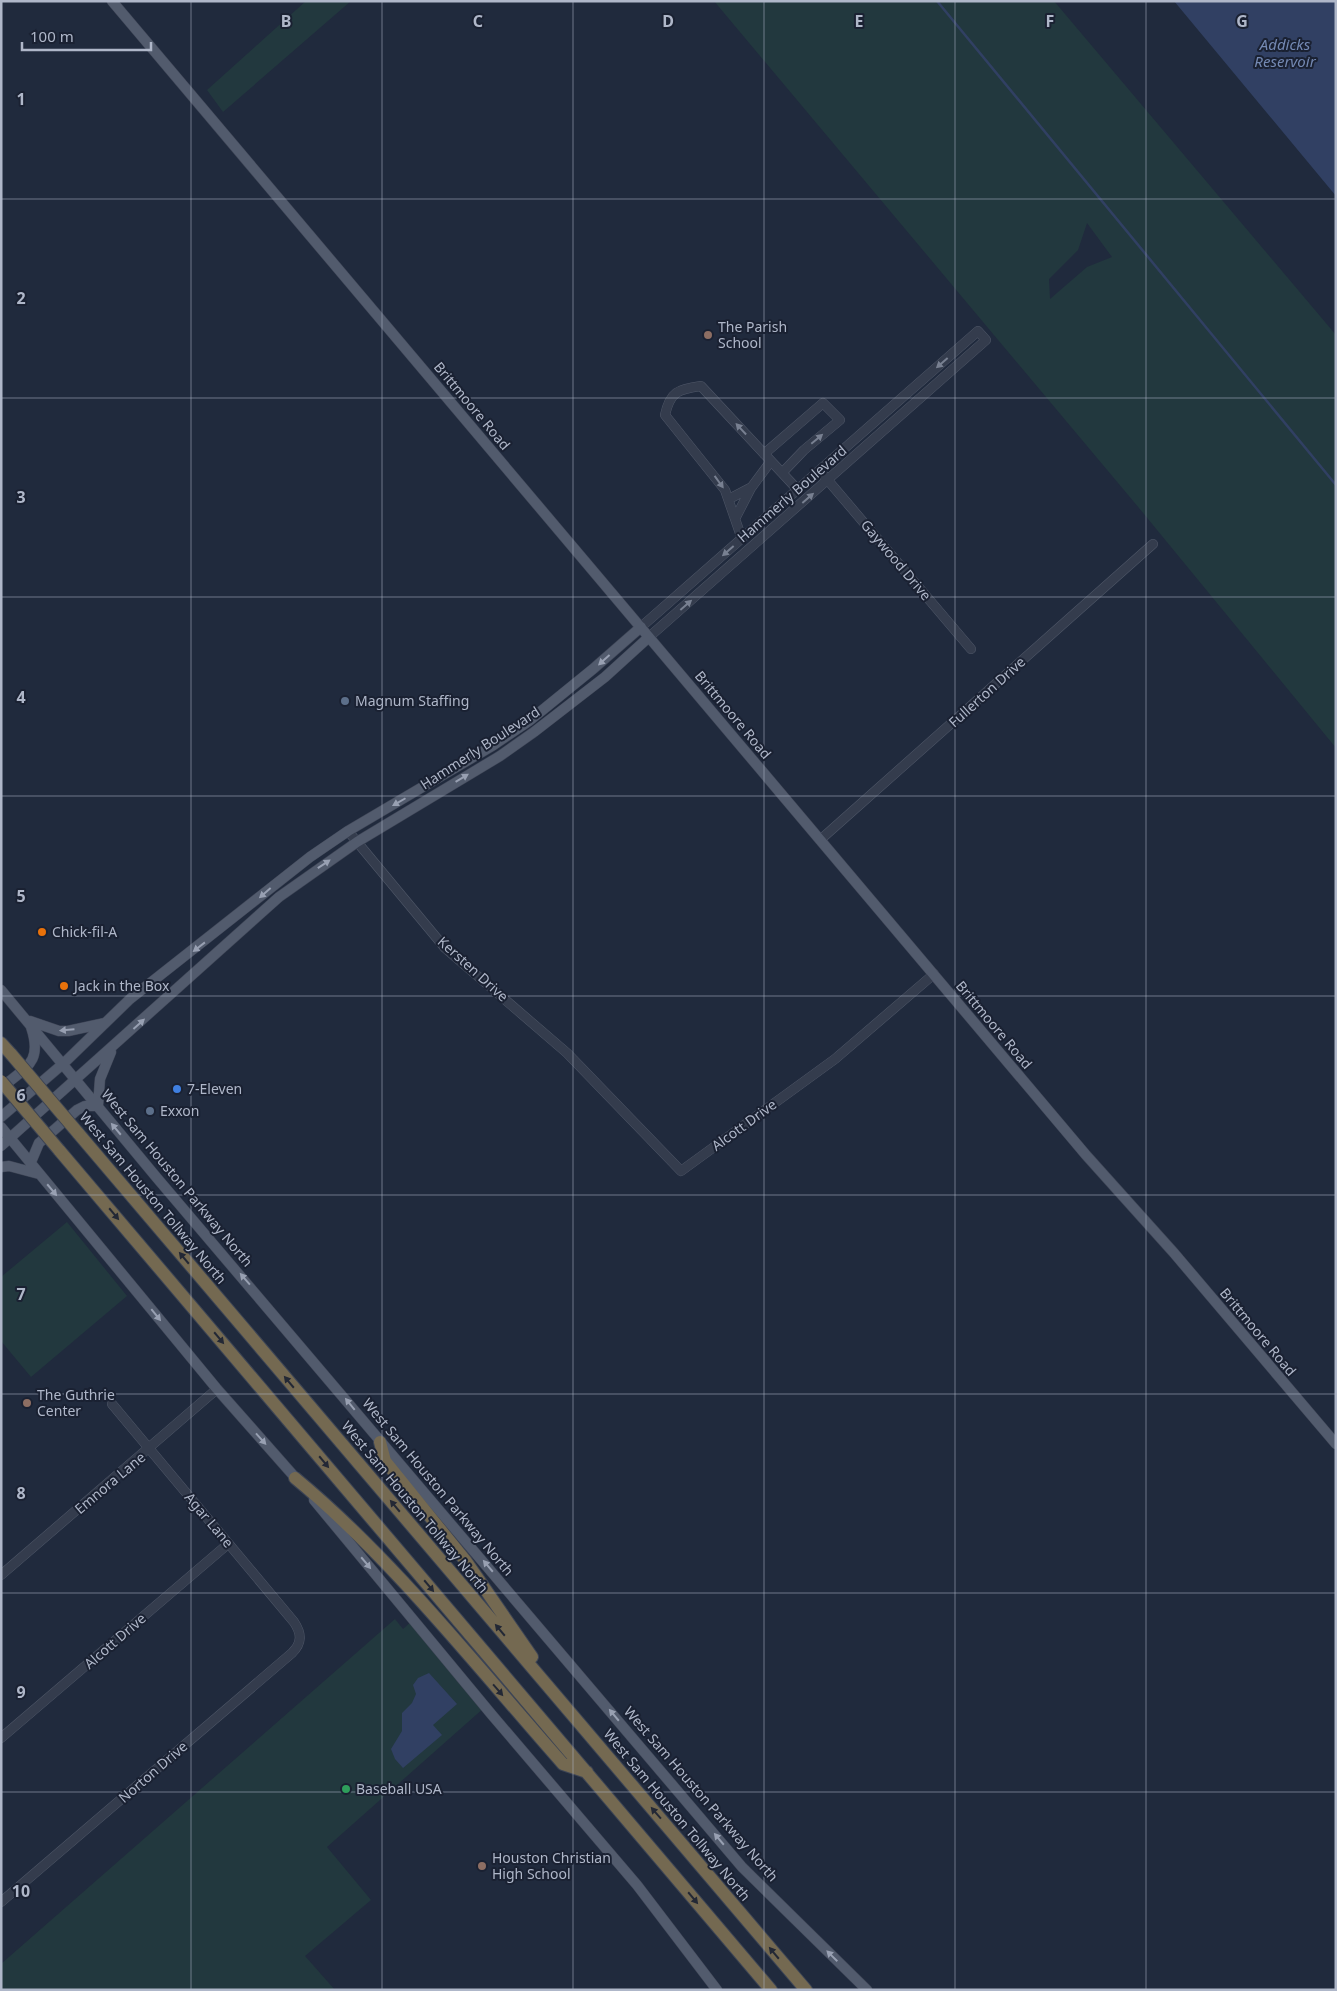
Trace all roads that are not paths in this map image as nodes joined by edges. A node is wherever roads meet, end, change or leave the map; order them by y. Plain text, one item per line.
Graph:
1 (112, 1) edge
2 (902, 398) junction
3 (910, 407) junction
4 (764, 454) junction
5 (771, 462) junction
6 (820, 471) junction
7 (782, 473) junction
8 (828, 480) junction
9 (751, 488) junction
10 (798, 490) junction
11 (728, 499) junction
12 (735, 519) junction
13 (755, 527) junction
14 (763, 538) junction
15 (742, 539) junction
16 (1154, 544) dead end
17 (641, 627) junction
18 (649, 637) junction
19 (971, 649) dead end
20 (348, 831) junction
21 (820, 840) junction
22 (357, 842) junction
23 (934, 974) junction
24 (1, 990) edge
25 (29, 1021) junction
26 (106, 1022) junction
27 (1, 1043) edge
28 (114, 1046) junction
29 (568, 1053) joint
30 (64, 1063) junction
31 (77, 1080) junction
32 (1, 1081) edge
33 (1, 1088) edge
34 (98, 1106) junction
35 (1, 1117) edge
36 (1, 1127) edge
37 (10, 1138) junction
38 (1, 1146) edge
39 (31, 1162) junction
40 (1, 1167) edge
41 (39, 1174) junction
42 (217, 1389) junction
43 (112, 1404) dead end
44 (380, 1442) junction
45 (1336, 1444) edge
46 (149, 1449) junction
47 (295, 1478) junction
48 (228, 1544) junction
49 (1, 1575) edge
50 (300, 1639) joint
51 (577, 1721) junction
52 (1, 1738) edge
53 (587, 1772) junction
54 (1, 1902) edge
55 (717, 1990) edge
56 (771, 1990) edge
57 (806, 1990) edge
58 (867, 1990) edge

1 - 17 main road, Brittmoore Road
2 - 3 street
3 -> 2 street, Hammerly Boulevard
2 - 6 street, Hammerly Boulevard
3 - 8 street, Hammerly Boulevard
4 - 5 street
7 -> 4 street
4 -> 11 street
5 - 7 street
5 - 9 street
6 - 8 street, Gaywood Drive
6 - 10 street, Hammerly Boulevard
7 - 10 street
14 -> 8 street, Hammerly Boulevard
8 - 19 street, Gaywood Drive
9 - 11 street
9 - 12 street
10 - 13 street, Hammerly Boulevard
11 - 12 street
12 - 15 street
13 - 14 street
13 - 15 street, Hammerly Boulevard
18 -> 14 street, Hammerly Boulevard
15 -> 17 street, Hammerly Boulevard
16 - 21 street, Fullerton Drive
17 - 18 main road, Brittmoore Road
17 -> 20 main road, Hammerly Boulevard
18 - 21 main road, Brittmoore Road
22 -> 18 main road, Hammerly Boulevard
20 - 22 street, Kersten Drive
20 -> 26 main road, Hammerly Boulevard
21 - 23 main road, Brittmoore Road
28 -> 22 main road, Hammerly Boulevard
22 - 29 street, Kersten Drive
23 - 29 street, Alcott Drive
23 - 45 main road, Brittmoore Road
24 - 25 main road, West Sam Houston Parkway North
26 -> 25 main road
25 - 30 main road, West Sam Houston Parkway North
25 - 33 main road
26 - 30 main road, Hammerly Boulevard
51 -> 27 highway, West Sam Houston Tollway North, bridge
28 - 31 main road, Hammerly Boulevard
28 - 34 main road
30 - 31 main road, West Sam Houston Parkway North
30 - 35 main road, Hammerly Boulevard
31 - 34 main road, West Sam Houston Parkway North
31 - 37 main road, Hammerly Boulevard
32 -> 53 highway, bridge
34 - 39 main road
44 -> 34 main road, West Sam Houston Parkway North
36 - 37 main road
37 - 38 main road, Hammerly Boulevard
37 - 39 main road
39 - 41 main road
40 - 41 main road
41 -> 42 main road
42 - 46 street, Emnora Lane
42 -> 47 main road
43 - 46 street, Agar Lane
44 - 51 highway
58 -> 44 main road, West Sam Houston Parkway North
46 - 48 street, Agar Lane
46 - 49 street, Emnora Lane
47 -> 53 highway
47 -> 55 main road
48 - 50 street, Agar Lane
48 - 52 street, Alcott Drive
50 - 54 street, Norton Drive
57 -> 51 highway, West Sam Houston Tollway North
53 -> 56 highway

